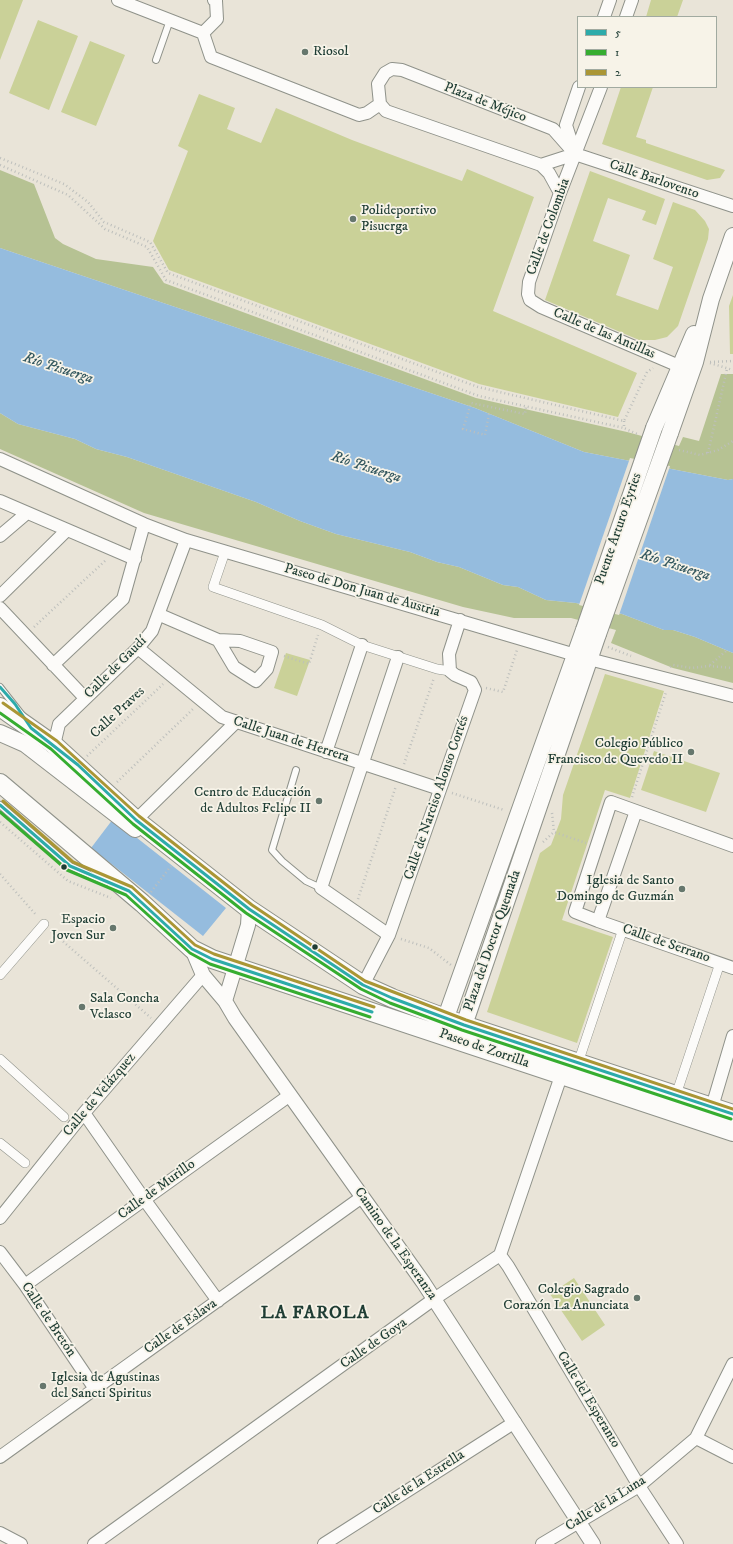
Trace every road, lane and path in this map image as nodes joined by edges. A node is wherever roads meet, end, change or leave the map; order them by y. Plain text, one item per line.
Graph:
1 (118, 0) edge
2 (214, 0) edge
3 (610, 0) edge
4 (625, 0) edge
5 (632, 0) edge
6 (604, 16) edge
7 (619, 16) edge
8 (626, 16) edge
9 (170, 20) junction
10 (203, 33) junction
11 (156, 60) dead end
12 (579, 88) edge
13 (601, 88) edge
14 (380, 104) junction
15 (575, 154) junction
16 (0, 158) edge
17 (541, 165) junction
18 (0, 166) edge
19 (560, 193) junction
20 (733, 206) edge
21 (733, 236) edge
22 (711, 299) junction
23 (530, 300) joint
24 (733, 361) edge
25 (679, 366) junction
26 (727, 369) junction
27 (733, 370) edge
28 (647, 372) dead end
29 (526, 406) junction
30 (490, 414) dead end
31 (624, 428) dead end
32 (708, 453) dead end
33 (0, 459) edge
34 (0, 501) edge
35 (28, 513) junction
36 (144, 524) junction
37 (67, 530) junction
38 (0, 536) edge
39 (186, 540) junction
40 (116, 551) junction
41 (225, 552) junction
42 (135, 559) junction
43 (0, 596) edge
44 (0, 608) edge
45 (160, 615) junction
46 (460, 620) junction
47 (322, 625) junction
48 (25, 635) junction
49 (596, 637) junction
50 (521, 639) junction
51 (218, 640) junction
52 (362, 645) junction
53 (138, 648) junction
54 (726, 651) dead end
55 (272, 652) junction
56 (632, 656) dead end
57 (398, 657) junction
58 (582, 657) junction
59 (662, 664) dead end
60 (53, 665) junction
61 (670, 666) junction
62 (709, 666) junction
63 (733, 668) edge
64 (437, 669) junction
65 (450, 671) junction
66 (668, 674) junction
67 (171, 677) junction
68 (474, 685) junction
69 (0, 687) edge
70 (733, 696) edge
71 (85, 698) junction
72 (202, 700) junction
73 (0, 707) edge
74 (235, 723) junction
75 (31, 728) junction
76 (0, 733) edge
77 (54, 745) junction
78 (326, 752) junction
79 (362, 764) junction
80 (78, 765) junction
81 (296, 770) dead end
82 (399, 776) junction
83 (0, 783) edge
84 (440, 789) junction
85 (106, 793) junction
86 (0, 805) edge
87 (632, 810) junction
88 (518, 814) junction
89 (136, 820) junction
90 (541, 844) dead end
91 (596, 846) junction
92 (733, 846) edge
93 (172, 865) dead end
94 (193, 865) junction
95 (0, 874) edge
96 (320, 888) junction
97 (129, 891) junction
98 (149, 894) dead end
99 (249, 909) junction
100 (354, 911) junction
101 (598, 921) junction
102 (44, 924) junction
103 (623, 930) junction
104 (389, 935) junction
105 (192, 949) junction
106 (720, 964) junction
107 (234, 966) junction
108 (733, 968) edge
109 (462, 974) junction
110 (0, 975) edge
111 (203, 975) junction
112 (363, 985) junction
113 (225, 1001) junction
114 (446, 1017) junction
115 (152, 1019) dead end
116 (464, 1025) junction
117 (733, 1036) edge
118 (449, 1038) junction
119 (730, 1055) edge
120 (0, 1059) edge
121 (578, 1063) junction
122 (560, 1076) junction
123 (290, 1095) junction
124 (676, 1095) junction
125 (712, 1106) junction
126 (84, 1113) junction
127 (733, 1114) edge
128 (64, 1117) dead end
129 (733, 1132) edge
130 (0, 1143) edge
131 (25, 1163) dead end
132 (362, 1197) junction
133 (144, 1199) junction
134 (0, 1218) edge
135 (0, 1252) edge
136 (500, 1255) junction
137 (25, 1285) junction
138 (434, 1299) junction
139 (218, 1301) junction
140 (733, 1364) edge
141 (95, 1389) junction
142 (515, 1422) junction
143 (696, 1438) junction
144 (0, 1457) edge
145 (733, 1457) edge
146 (639, 1486) junction
147 (578, 1521) junction
148 (0, 1533) edge
149 (21, 1544) edge
150 (94, 1544) edge
151 (324, 1544) edge
152 (542, 1544) edge
153 (593, 1544) edge
154 (677, 1544) edge

1 - 9 street
2 - 10 street
3 - 6 street
4 - 7 street
5 - 8 street
9 - 10 street
9 - 11 lane
10 - 14 street
12 - 15 street
13 - 15 street, Calle de Colombia
14 - 15 street, Plaza de Méjico
14 - 17 street
15 - 17 street
15 - 19 street, Calle de Colombia
15 - 20 street, Calle Barlovento
16 - 28 path
17 - 19 street
18 - 29 path
19 - 23 street, Calle de Colombia
21 - 22 main road
22 - 25 main road, Puente Arturo Eyries
22 - 49 main road, Puente Arturo Eyries, bridge
23 - 25 street, Calle de las Antillas
24 - 26 path
25 - 49 main road, Puente Arturo Eyries, bridge
26 - 27 path
26 - 32 path
29 - 30 path
29 - 31 path
33 - 36 street, Paseo de Don Juan de Austria
34 - 35 street
35 - 37 street
35 - 38 street
36 - 39 street, Paseo de Don Juan de Austria
36 - 42 street
37 - 40 street
37 - 43 street
39 - 41 street, Paseo de Don Juan de Austria
39 - 45 street, Calle de Gaudí
40 - 42 street
40 - 48 path
41 - 46 street, Paseo de Don Juan de Austria
41 - 47 street
42 - 60 street
44 - 48 street
45 - 51 street
45 - 53 street, Calle de Gaudí
46 - 50 street, Paseo de Don Juan de Austria
46 - 65 street
47 - 52 street
47 - 55 path
48 - 60 street
49 - 56 path
49 - 58 main road, Plaza del Doctor Quemada
50 - 58 street, Paseo de Don Juan de Austria
50 - 68 path
51 - 55 street
51 - 55 street
52 - 57 street
52 - 78 street
53 - 67 street, Calle Juan de Herrera
53 - 71 street, Calle de Gaudí
54 - 62 path
57 - 64 street
57 - 79 street
58 - 66 street, Paseo de Don Juan de Austria
58 - 88 main road, Plaza del Doctor Quemada
58 - 116 main road, Plaza del Doctor Quemada
59 - 61 path
60 - 71 street
61 - 62 path
61 - 66 path
62 - 63 path
64 - 65 street
64 - 82 path
65 - 68 street
66 - 70 street, Paseo de Don Juan de Austria
66 - 87 path
67 - 72 street, Calle Juan de Herrera
67 - 80 path, Calle Praves
68 - 84 street, Calle de Narciso Alonso Cortés
69 - 75 lane, Paseo de Zorrilla
71 - 77 street, Calle de Gaudí
72 - 74 street, Calle Juan de Herrera
72 - 85 path
73 - 75 main road, Paseo de Zorrilla
74 - 78 street, Calle Juan de Herrera
74 - 89 street
75 - 77 main road, Paseo de Zorrilla
76 - 94 main road, Paseo de Zorrilla
77 - 80 main road, Paseo de Zorrilla
78 - 79 street, Calle Juan de Herrera
79 - 82 street, Calle Juan de Herrera
79 - 96 street
80 - 85 main road, Paseo de Zorrilla
81 - 96 lane
82 - 84 street, Calle Juan de Herrera
82 - 100 path
83 - 97 main road, Paseo de Zorrilla
84 - 88 path
84 - 104 street, Calle de Narciso Alonso Cortés
85 - 89 main road, Paseo de Zorrilla
86 - 97 lane, Paseo de Zorrilla
87 - 91 street
87 - 92 street
87 - 101 street
88 - 109 main road, Plaza del Doctor Quemada
89 - 94 main road, Paseo de Zorrilla
90 - 91 path
91 - 101 street
93 - 98 path
94 - 99 main road, Paseo de Zorrilla
95 - 102 path
96 - 100 street
97 - 105 main road, Paseo de Zorrilla
99 - 107 street
99 - 112 main road, Paseo de Zorrilla
100 - 104 street
101 - 103 street, Calle de Serrano
102 - 110 street
102 - 115 path
103 - 106 street, Calle de Serrano
103 - 121 street
104 - 109 path
104 - 112 street, Calle de Narciso Alonso Cortés
105 - 107 main road, Paseo de Zorrilla
105 - 111 street, Camino de la Esperanza
106 - 108 street, Calle de Serrano
106 - 124 street
107 - 113 street
107 - 118 main road, Paseo de Zorrilla
109 - 114 main road, Plaza del Doctor Quemada
111 - 113 street, Camino de la Esperanza
111 - 126 street, Calle de Velázquez
112 - 114 main road, Paseo de Zorrilla
113 - 123 street, Camino de la Esperanza
114 - 116 main road, Paseo de Zorrilla
114 - 118 main road, Plaza del Doctor Quemada
116 - 118 main road, Plaza del Doctor Quemada
116 - 121 main road, Paseo de Zorrilla
117 - 119 street
118 - 122 main road, Paseo de Zorrilla
119 - 125 street
120 - 128 street, Calle de Velázquez
121 - 124 main road, Paseo de Zorrilla
122 - 129 main road, Paseo de Zorrilla
122 - 136 street
123 - 132 street, Camino de la Esperanza
123 - 133 street, Calle de Murillo
124 - 125 main road, Paseo de Zorrilla
125 - 127 main road, Paseo de Zorrilla
126 - 133 street
126 - 134 street, Calle de Velázquez
130 - 131 street
132 - 138 street, Camino de la Esperanza
132 - 139 street, Calle de Eslava
133 - 137 street, Calle de Murillo
133 - 139 street
135 - 137 street, Calle de Bretón
136 - 138 street, Calle de Goya
136 - 146 street, Calle del Esperanto
137 - 141 street, Calle de Bretón
138 - 142 street, Camino de la Esperanza
138 - 150 street, Calle de Goya
139 - 141 street, Calle de Eslava
140 - 143 street, Calle de la Luna
141 - 144 street, Calle de Eslava
142 - 147 street, Camino de la Esperanza
142 - 151 street, Calle de la Estrella
143 - 145 street
143 - 146 street, Calle de la Luna
146 - 147 street, Calle de la Luna
146 - 154 street, Calle del Esperanto
147 - 152 street, Calle de la Luna
147 - 153 street, Camino de la Esperanza
148 - 149 street

